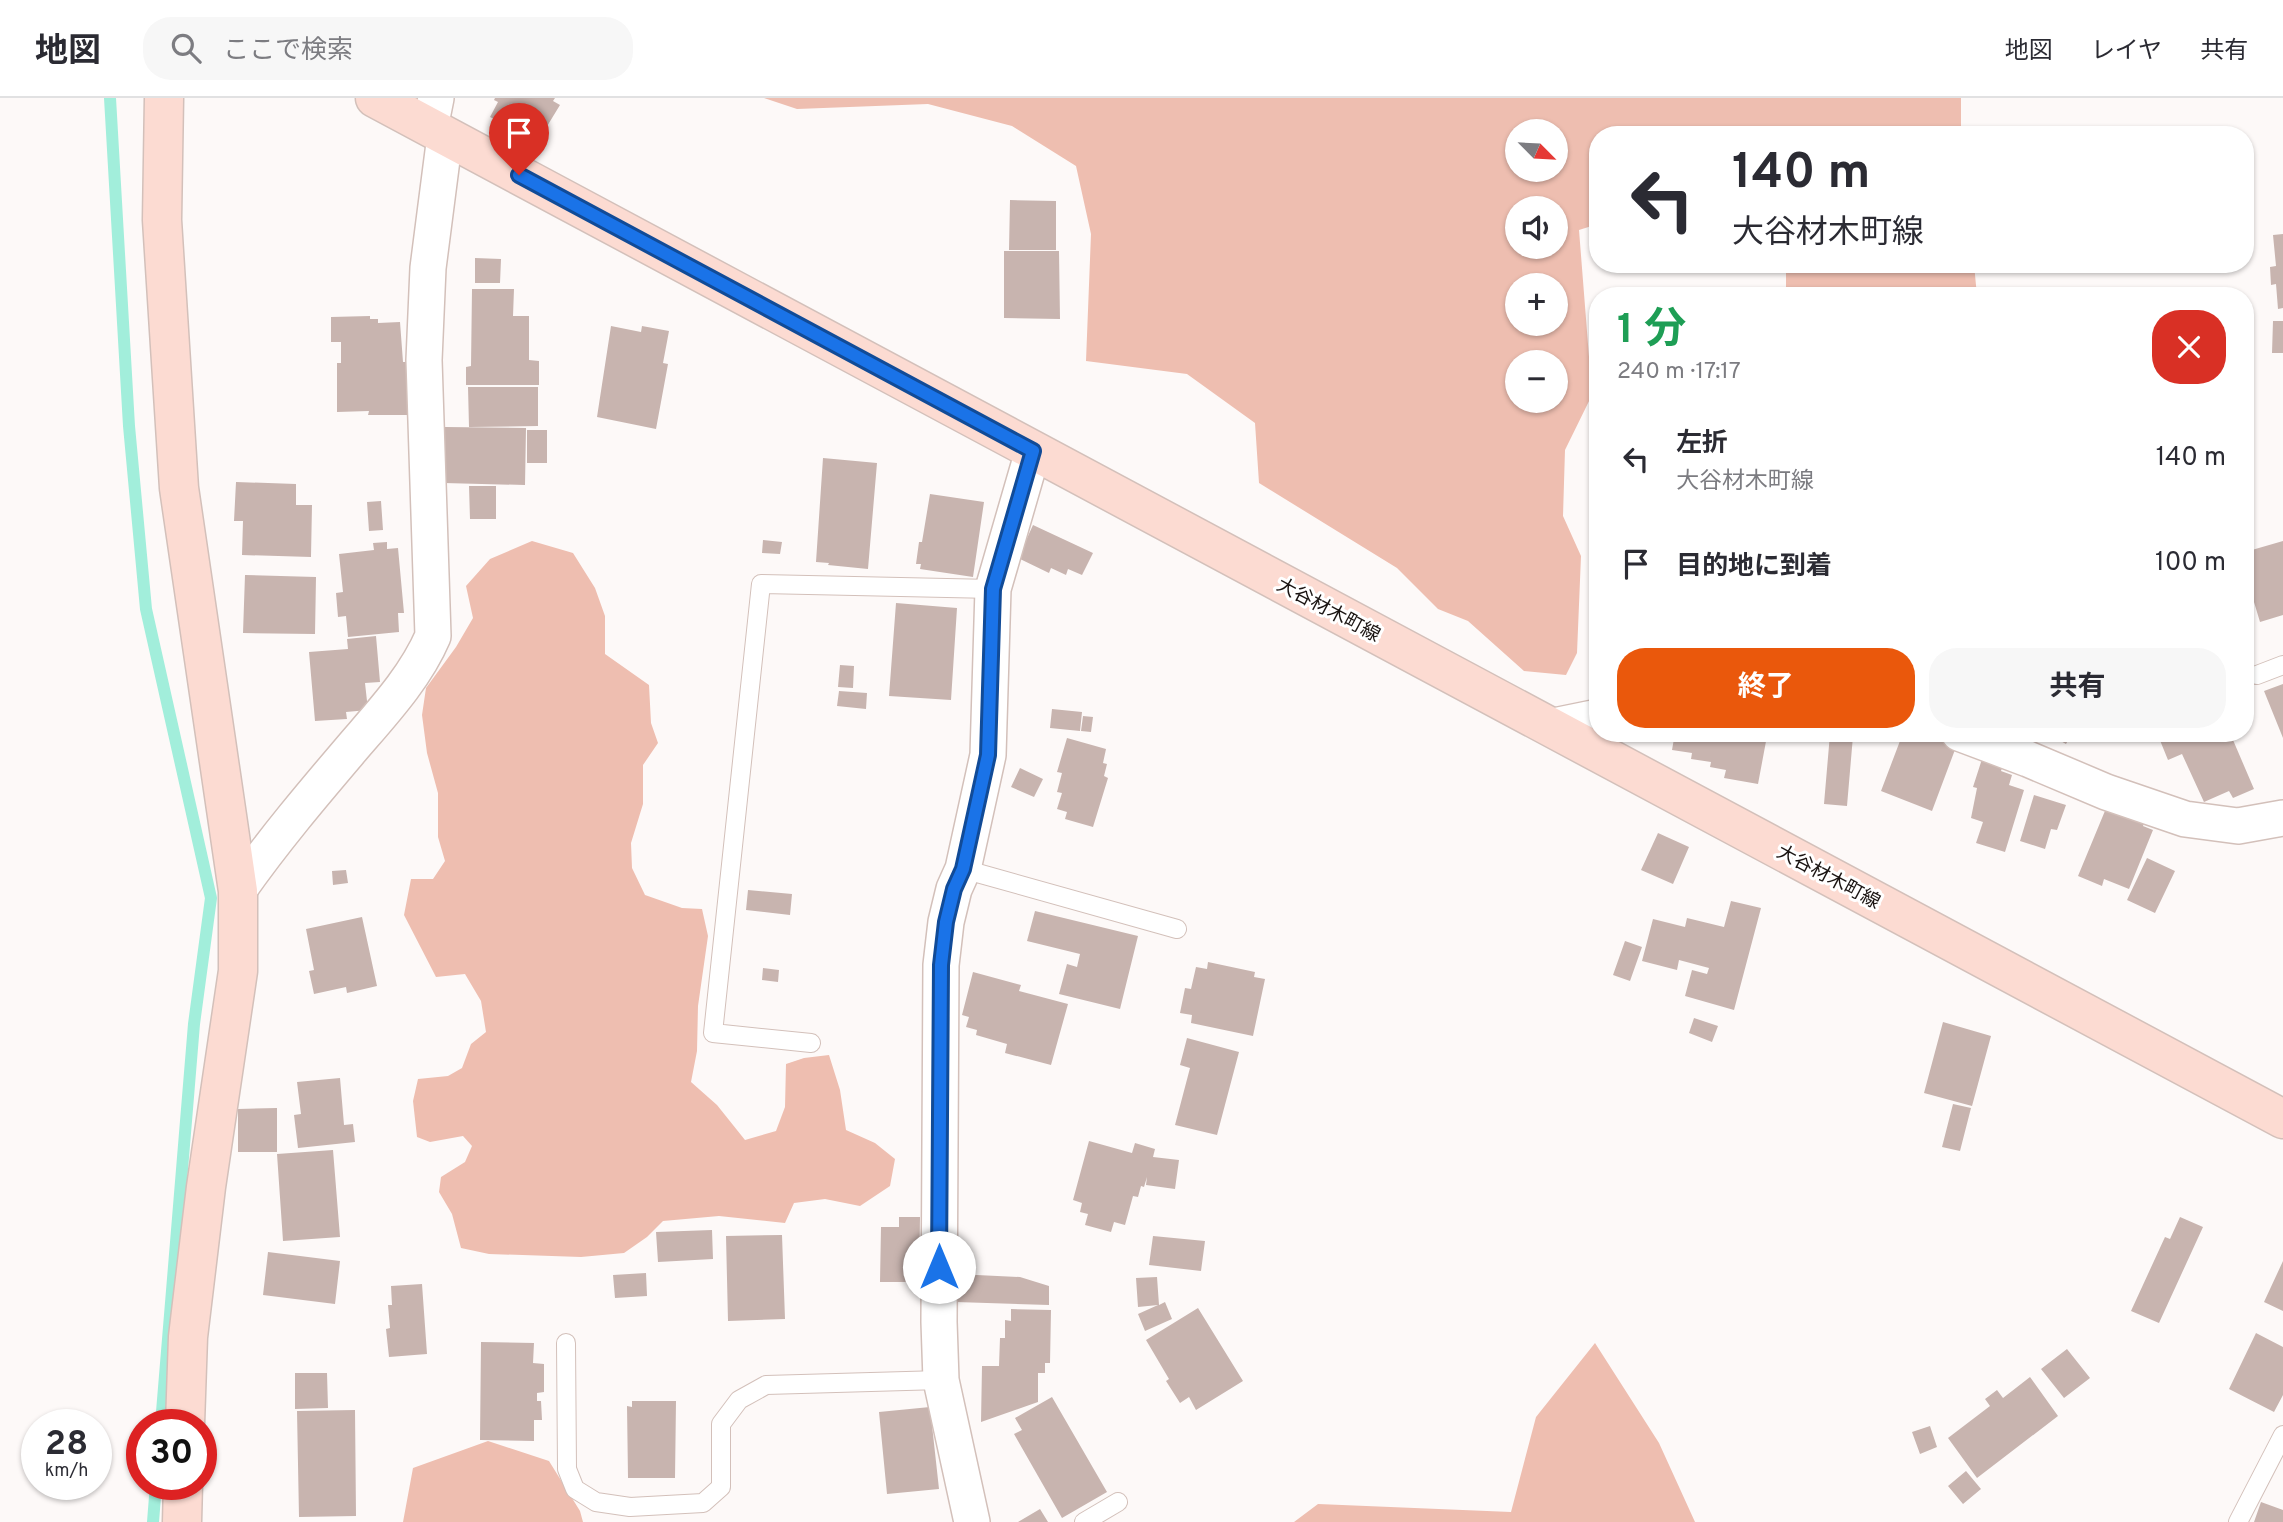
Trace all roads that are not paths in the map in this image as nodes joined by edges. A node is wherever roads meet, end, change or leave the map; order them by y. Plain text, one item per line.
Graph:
1 (164, 98) edge
2 (375, 98) edge
3 (437, 121) edge
4 (1033, 451) junction
5 (993, 589) junction
6 (2283, 665) edge
7 (2257, 675) dead end
8 (1589, 718) edge
9 (1549, 727) junction
10 (1983, 742) edge
11 (2283, 818) edge
12 (963, 869) junction
13 (238, 891) junction
14 (1177, 929) dead end
15 (811, 1043) dead end
16 (2283, 1119) edge
17 (566, 1343) dead end
18 (941, 1380) junction
19 (186, 1409) edge
20 (2283, 1435) edge
21 (183, 1500) edge
22 (1118, 1502) dead end
23 (182, 1522) edge
24 (972, 1522) edge
25 (1084, 1522) edge
26 (2238, 1522) edge

1 - 13 main road
2 - 3 main road, 大谷材木町線
3 - 4 main road, 大谷材木町線
3 - 13 street
4 - 5 street
4 - 9 main road, 大谷材木町線
5 - 12 street
5 - 15 lane
6 - 7 lane
8 - 9 street
9 - 16 main road, 大谷材木町線
10 - 11 street
12 - 14 lane
12 - 18 street
13 - 19 main road
17 - 18 lane
18 - 24 street
20 - 26 lane
21 - 23 main road
22 - 25 lane

